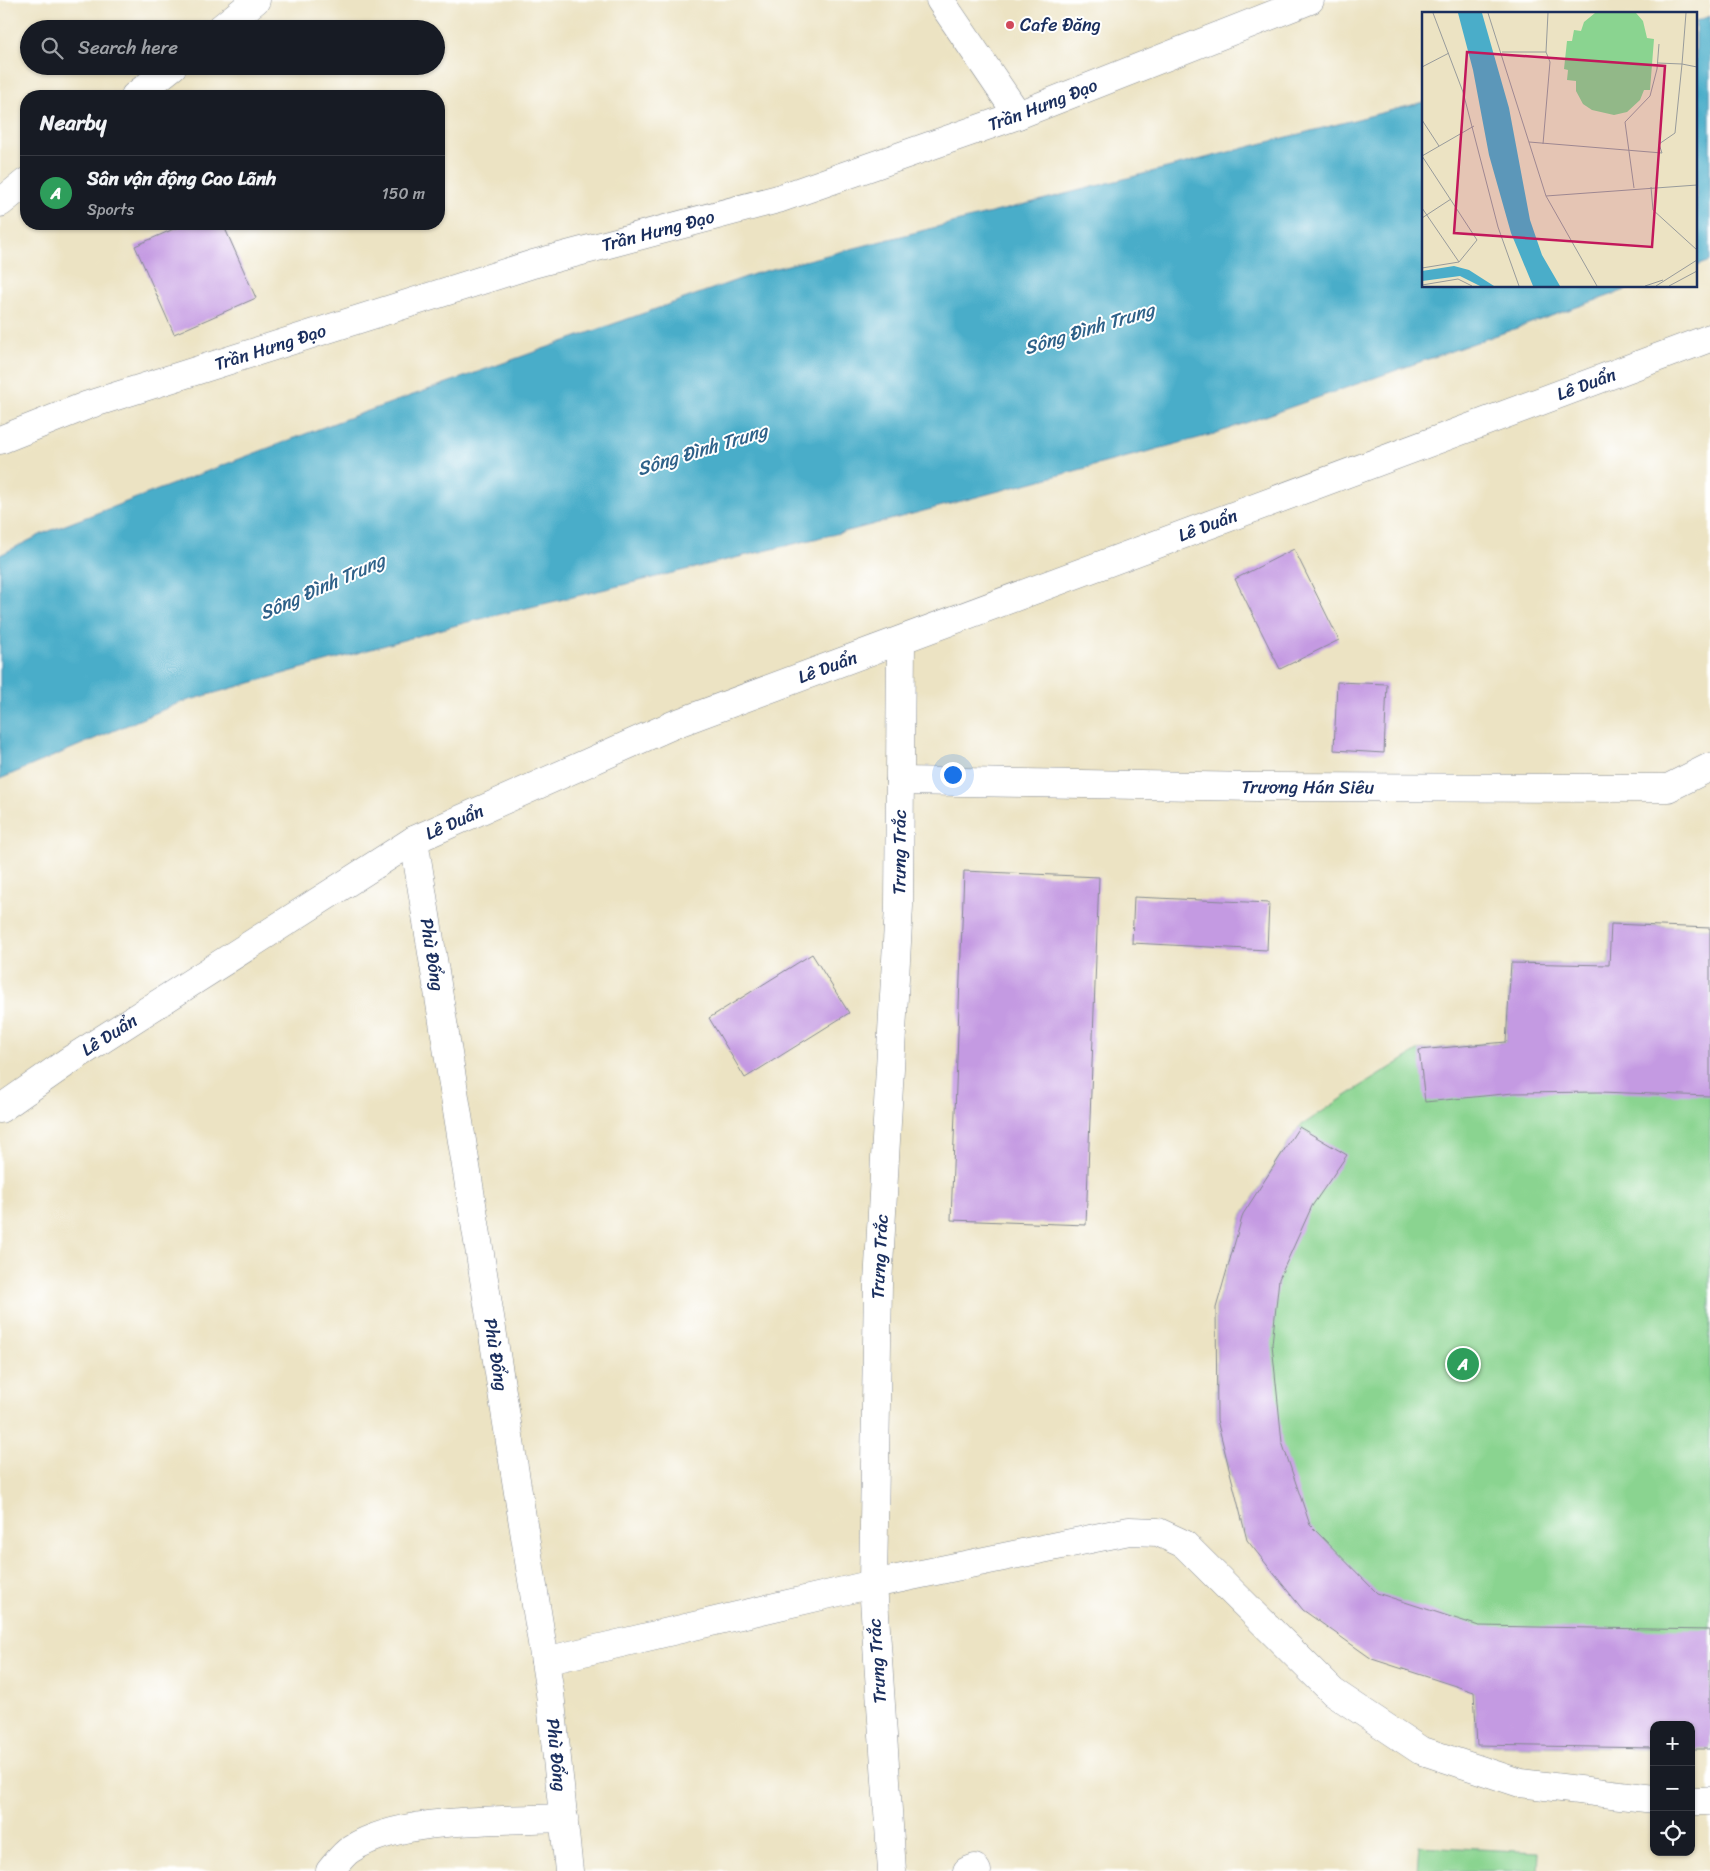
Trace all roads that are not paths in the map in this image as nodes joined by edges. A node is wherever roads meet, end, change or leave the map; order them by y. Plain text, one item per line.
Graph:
1 (256, 0) edge
2 (940, 0) edge
3 (1310, 0) edge
4 (231, 20) edge
5 (162, 75) edge
6 (143, 90) edge
7 (1018, 115) junction
8 (20, 187) edge
9 (0, 202) edge
10 (1710, 338) edge
11 (0, 440) edge
12 (901, 641) junction
13 (1710, 767) edge
14 (900, 781) junction
15 (414, 840) junction
16 (0, 1109) edge
17 (873, 1584) junction
18 (545, 1661) junction
19 (1650, 1799) edge
20 (1710, 1801) edge
21 (1695, 1802) edge
22 (564, 1818) junction
23 (330, 1871) edge
24 (569, 1871) edge
25 (892, 1871) edge
26 (968, 1871) edge
27 (977, 1871) edge

1 - 4 street
2 - 7 street
3 - 7 street, Trần Hưng Đạo
5 - 6 street
7 - 11 street, Trần Hưng Đạo
8 - 9 street
10 - 12 street, Lê Duẩn
12 - 14 street, Trưng Trắc
12 - 15 street, Lê Duẩn
13 - 14 street, Trương Hán Siêu
14 - 17 street, Trưng Trắc
15 - 16 street, Lê Duẩn
15 - 18 street, Phù Đổng
17 - 18 street
17 - 19 street
17 - 25 street, Trưng Trắc
18 - 22 street, Phù Đổng
20 - 21 street
22 - 23 street
22 - 24 street, Phù Đổng
26 - 27 street

